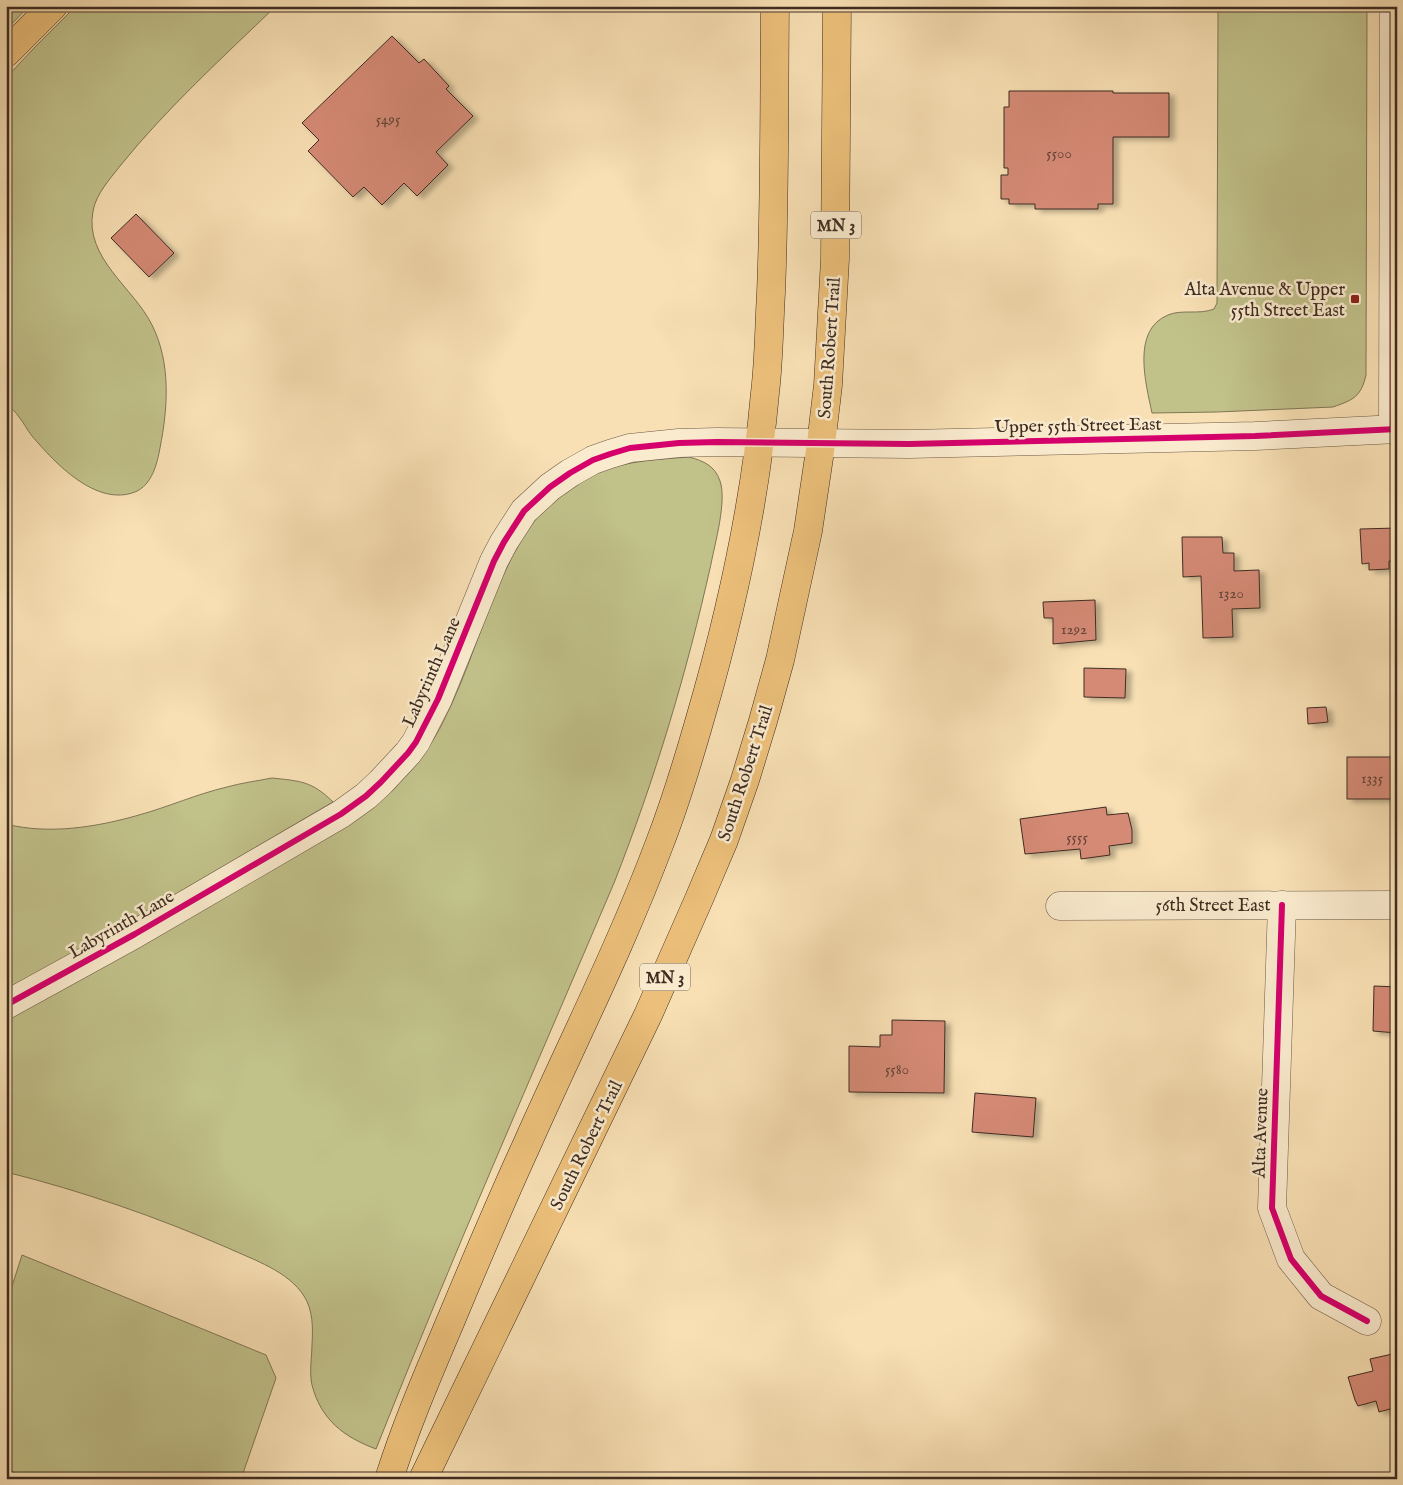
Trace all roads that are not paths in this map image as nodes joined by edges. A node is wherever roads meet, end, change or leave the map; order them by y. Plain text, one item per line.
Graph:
1 (53, 6) edge
2 (775, 6) edge
3 (837, 6) edge
4 (1394, 6) edge
5 (6, 53) edge
6 (1395, 429) edge
7 (760, 443) junction
8 (821, 444) junction
9 (1397, 904) edge
10 (1282, 905) junction
11 (1060, 906) dead end
12 (6, 1005) edge
13 (1367, 1321) dead end
14 (389, 1479) edge
15 (423, 1479) edge

1 - 5 main road
2 - 7 main road
3 - 8 main road, South Robert Trail / MN 3
4 - 6 street
6 - 8 street, Upper 55th Street East
7 - 8 street, Upper 55th Street East
7 - 12 street, Labyrinth Lane
7 - 14 main road
8 - 15 main road, South Robert Trail / MN 3
9 - 10 street, 56th Street East
10 - 11 street, 56th Street East
10 - 13 street, Alta Avenue

